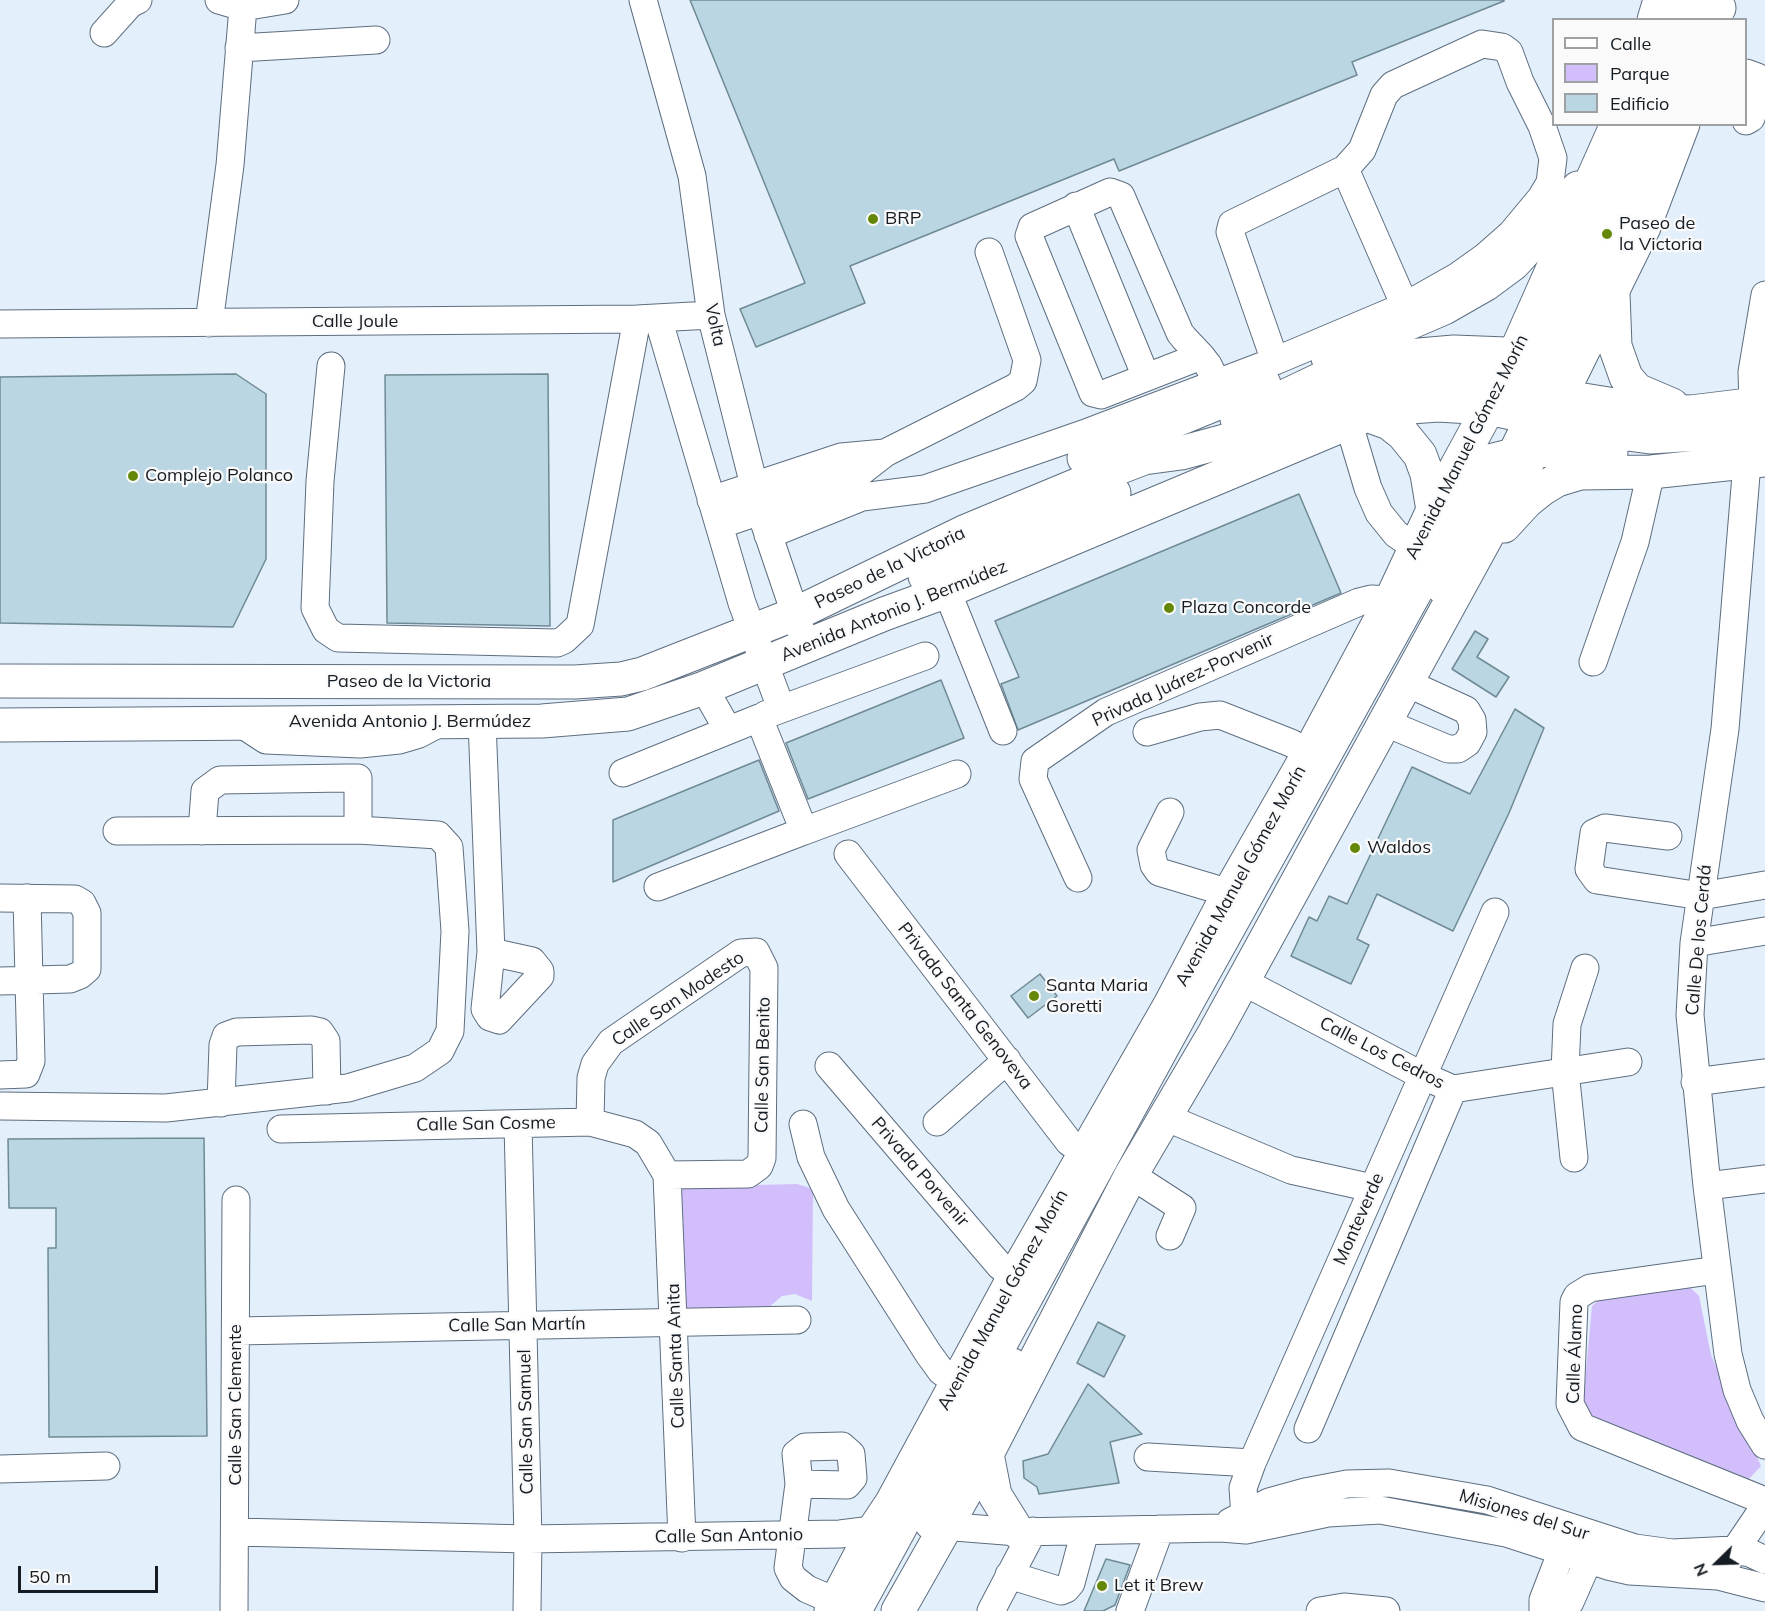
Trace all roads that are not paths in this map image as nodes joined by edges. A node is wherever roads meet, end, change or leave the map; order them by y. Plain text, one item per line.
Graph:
1 (138, 0) edge
2 (285, 0) edge
3 (643, 0) edge
4 (231, 3) edge
5 (104, 33) dead end
6 (376, 40) dead end
7 (239, 48) junction
8 (1747, 72) edge
9 (1747, 120) edge
10 (1639, 126) edge
11 (1660, 126) edge
12 (1682, 126) edge
13 (1611, 139) edge
14 (1345, 169) junction
15 (1076, 207) junction
16 (989, 252) dead end
17 (1612, 291) junction
18 (1765, 295) edge
19 (1405, 306) junction
20 (711, 315) junction
21 (647, 319) junction
22 (209, 323) junction
23 (0, 324) edge
24 (1547, 352) junction
25 (1201, 356) junction
26 (1275, 361) junction
27 (331, 366) dead end
28 (1146, 377) junction
29 (1217, 383) junction
30 (1691, 412) junction
31 (1523, 413) junction
32 (1761, 413) edge
33 (1357, 418) junction
34 (1181, 453) junction
35 (1759, 456) edge
36 (1465, 470) junction
37 (1651, 472) junction
38 (1433, 510) junction
39 (715, 513) junction
40 (764, 522) junction
41 (964, 532) junction
42 (1415, 547) junction
43 (1470, 567) junction
44 (947, 591) junction
45 (1391, 600) junction
46 (795, 614) junction
47 (884, 614) junction
48 (751, 632) junction
49 (807, 646) junction
50 (925, 656) dead end
51 (1593, 662) dead end
52 (765, 664) junction
53 (1407, 683) junction
54 (2, 684) edge
55 (705, 688) junction
56 (770, 713) junction
57 (442, 721) junction
58 (482, 721) junction
59 (240, 723) junction
60 (1386, 723) junction
61 (0, 725) edge
62 (728, 730) junction
63 (1003, 730) dead end
64 (1147, 732) dead end
65 (360, 744) junction
66 (1309, 753) junction
67 (623, 773) dead end
68 (957, 774) dead end
69 (358, 778) junction
70 (1170, 812) dead end
71 (358, 830) junction
72 (117, 831) dead end
73 (202, 831) junction
74 (804, 831) junction
75 (1668, 836) dead end
76 (848, 854) dead end
77 (1078, 878) dead end
78 (1765, 885) edge
79 (658, 886) dead end
80 (1229, 893) junction
81 (1701, 896) junction
82 (0, 898) edge
83 (27, 898) junction
84 (1495, 912) dead end
85 (1765, 932) edge
86 (1695, 943) junction
87 (491, 952) dead end
88 (756, 952) joint
89 (1224, 959) junction
90 (1585, 968) dead end
91 (27, 980) junction
92 (0, 981) edge
93 (1194, 1013) junction
94 (1007, 1060) junction
95 (1628, 1062) dead end
96 (829, 1066) dead end
97 (1565, 1071) junction
98 (1765, 1073) edge
99 (0, 1075) edge
100 (1421, 1075) junction
101 (1695, 1082) junction
102 (1453, 1089) junction
103 (327, 1091) junction
104 (221, 1103) junction
105 (0, 1106) edge
106 (1165, 1117) junction
107 (590, 1122) junction
108 (937, 1122) dead end
109 (518, 1124) junction
110 (803, 1124) dead end
111 (281, 1129) dead end
112 (1085, 1154) junction
113 (1574, 1158) dead end
114 (667, 1175) junction
115 (1131, 1175) junction
116 (1765, 1179) edge
117 (1707, 1186) junction
118 (1372, 1188) junction
119 (236, 1200) dead end
120 (1170, 1236) dead end
121 (1717, 1270) junction
122 (1014, 1277) junction
123 (797, 1320) dead end
124 (675, 1322) junction
125 (524, 1325) junction
126 (237, 1331) junction
127 (956, 1382) junction
128 (1308, 1429) dead end
129 (1765, 1445) edge
130 (987, 1454) junction
131 (1148, 1457) dead end
132 (1252, 1463) junction
133 (106, 1466) dead end
134 (0, 1469) edge
135 (799, 1484) dead end
136 (1765, 1501) edge
137 (1765, 1506) edge
138 (1237, 1524) junction
139 (913, 1527) junction
140 (1160, 1529) junction
141 (1025, 1531) junction
142 (1085, 1531) junction
143 (236, 1532) junction
144 (795, 1534) junction
145 (682, 1538) junction
146 (528, 1539) junction
147 (1566, 1540) junction
148 (1593, 1549) junction
149 (1734, 1550) junction
150 (1765, 1560) edge
151 (1009, 1575) junction
152 (1719, 1576) junction
153 (1765, 1587) edge
154 (1133, 1602) edge
155 (842, 1608) edge
156 (1373, 1610) edge
157 (234, 1611) edge
158 (527, 1611) edge
159 (882, 1611) edge
160 (898, 1611) edge
161 (991, 1611) edge
162 (1320, 1611) edge
163 (1543, 1611) edge
164 (1562, 1611) edge

1 - 5 street
2 - 4 street
3 - 20 street, Volta
4 - 7 street
6 - 7 street
7 - 22 street
8 - 9 street
10 - 24 street
11 - 24 street
12 - 17 main road, Avenida Manuel Gómez Morín
13 - 24 main road, Avenida Manuel Gómez Morín
13 - 41 main road
14 - 19 street
14 - 19 street
14 - 26 street
15 - 25 street
15 - 28 street
15 - 28 street
16 - 40 street
17 - 24 main road, Avenida Manuel Gómez Morín
17 - 30 main road
18 - 32 street
19 - 26 street
20 - 21 street, Calle Joule
20 - 40 street, Volta
21 - 22 street, Calle Joule
21 - 27 street
21 - 39 street
22 - 23 street, Calle Joule
24 - 31 main road, Avenida Manuel Gómez Morín
24 - 31 main road, Avenida Manuel Gómez Morín
24 - 34 main road
25 - 28 street
25 - 29 street
26 - 29 street
29 - 40 street
30 - 31 main road, Paseo de la Victoria
30 - 32 main road, Paseo de la Victoria
31 - 32 main road, Avenida Antonio J. Bermúdez
31 - 33 main road, Avenida Antonio J. Bermúdez
31 - 34 main road, Paseo de la Victoria
31 - 35 main road
31 - 36 main road, Avenida Manuel Gómez Morín
31 - 36 main road
31 - 43 main road, Avenida Manuel Gómez Morín
31 - 89 street
33 - 38 main road
33 - 42 street
33 - 44 main road, Avenida Antonio J. Bermúdez
34 - 41 main road, Paseo de la Victoria
34 - 47 main road
35 - 37 main road
35 - 81 street, Calle De los Cerdá
36 - 38 main road, Avenida Manuel Gómez Morín
36 - 89 street
37 - 43 main road
37 - 51 street
38 - 42 main road, Avenida Manuel Gómez Morín
39 - 40 street
39 - 48 street
40 - 46 street, Volta
41 - 46 main road, Paseo de la Victoria
42 - 45 main road, Avenida Manuel Gómez Morín
43 - 53 main road, Avenida Manuel Gómez Morín
44 - 47 main road, Avenida Antonio J. Bermúdez
44 - 63 street
45 - 66 main road, Avenida Manuel Gómez Morín
45 - 77 street, Privada Juárez-Porvenir
46 - 48 main road, Paseo de la Victoria
46 - 49 street, Volta
47 - 49 main road, Avenida Antonio J. Bermúdez
48 - 52 street
48 - 54 main road, Paseo de la Victoria
49 - 52 main road, Avenida Antonio J. Bermúdez
50 - 56 street
52 - 55 main road, Avenida Antonio J. Bermúdez
52 - 56 street
53 - 60 main road, Avenida Manuel Gómez Morín
53 - 60 street
55 - 58 main road, Avenida Antonio J. Bermúdez
55 - 62 street
56 - 62 street
56 - 74 street
57 - 58 main road, Avenida Antonio J. Bermúdez
57 - 59 main road, Avenida Antonio J. Bermúdez
57 - 65 street
58 - 87 street
59 - 61 main road, Avenida Antonio J. Bermúdez
59 - 65 street
60 - 89 main road, Avenida Manuel Gómez Morín
62 - 67 street
64 - 66 street
65 - 69 street
66 - 80 main road, Avenida Manuel Gómez Morín
68 - 74 street
69 - 71 street
69 - 73 street
70 - 80 street
71 - 73 street
71 - 103 street
72 - 73 street
74 - 79 street
75 - 81 street
76 - 94 street, Privada Santa Genoveva
78 - 81 street
80 - 89 main road, Avenida Manuel Gómez Morín
81 - 86 street, Calle De los Cerdá
82 - 83 street
83 - 91 street
83 - 91 street
84 - 100 street, Monteverde
85 - 86 street
86 - 101 street, Calle De los Cerdá
88 - 107 street, Calle San Modesto
88 - 114 street, Calle San Benito
89 - 93 main road, Avenida Manuel Gómez Morín
89 - 93 main road, Avenida Manuel Gómez Morín
89 - 100 street, Calle Los Cedros
90 - 97 street
91 - 92 street
91 - 99 street
93 - 106 main road, Avenida Manuel Gómez Morín
93 - 112 main road, Avenida Manuel Gómez Morín
93 - 139 street
94 - 108 street
94 - 112 street, Privada Santa Genoveva
95 - 97 street, Calle Los Cedros
96 - 122 street, Privada Porvenir
97 - 102 street, Calle Los Cedros
97 - 113 street
98 - 101 street
100 - 102 street, Calle Los Cedros
100 - 118 street, Monteverde
101 - 117 street, Calle De los Cerdá
102 - 128 street
103 - 104 street
103 - 104 street
104 - 105 street
106 - 115 main road, Avenida Manuel Gómez Morín
106 - 118 street
107 - 109 street, Calle San Cosme
107 - 114 street, Calle San Cosme
109 - 111 street, Calle San Cosme
109 - 125 street, Calle San Samuel
110 - 127 street
112 - 122 main road, Avenida Manuel Gómez Morín
114 - 124 street, Calle Santa Anita
115 - 120 street
115 - 130 main road, Avenida Manuel Gómez Morín
116 - 117 street
117 - 121 street, Calle De los Cerdá
118 - 132 street, Monteverde
119 - 126 street, Calle San Clemente
121 - 129 street, Calle De los Cerdá
121 - 136 street, Calle Álamo
122 - 127 main road, Avenida Manuel Gómez Morín
123 - 124 street, Calle San Martín
124 - 125 street, Calle San Martín
124 - 145 street, Calle Santa Anita
125 - 126 street, Calle San Martín
125 - 146 street, Calle San Samuel
126 - 143 street, Calle San Clemente
127 - 139 main road, Avenida Manuel Gómez Morín
130 - 139 main road, Avenida Manuel Gómez Morín
130 - 141 main road
131 - 132 street
132 - 138 street, Monteverde
133 - 134 street
135 - 144 street
137 - 149 street
138 - 140 street, Calle San Antonio
138 - 147 street, Misiones del Sur
139 - 141 street, Calle San Antonio
139 - 144 street, Calle San Antonio
139 - 155 main road, Avenida Manuel Gómez Morín
139 - 159 street
139 - 160 main road, Avenida Manuel Gómez Morín
140 - 142 street, Calle San Antonio
140 - 154 street
141 - 142 street, Calle San Antonio
141 - 151 street
142 - 151 street
143 - 146 street, Calle San Antonio
143 - 157 street, Calle San Clemente
144 - 145 street, Calle San Antonio
144 - 155 street
145 - 146 street, Calle San Antonio
146 - 158 street, Calle San Samuel
147 - 148 street, Misiones del Sur
147 - 163 street
148 - 149 street, Misiones del Sur
148 - 152 street, Misiones del Sur
148 - 164 street
149 - 150 street, Misiones del Sur
149 - 152 street
151 - 161 street
152 - 153 street, Misiones del Sur
156 - 162 street

